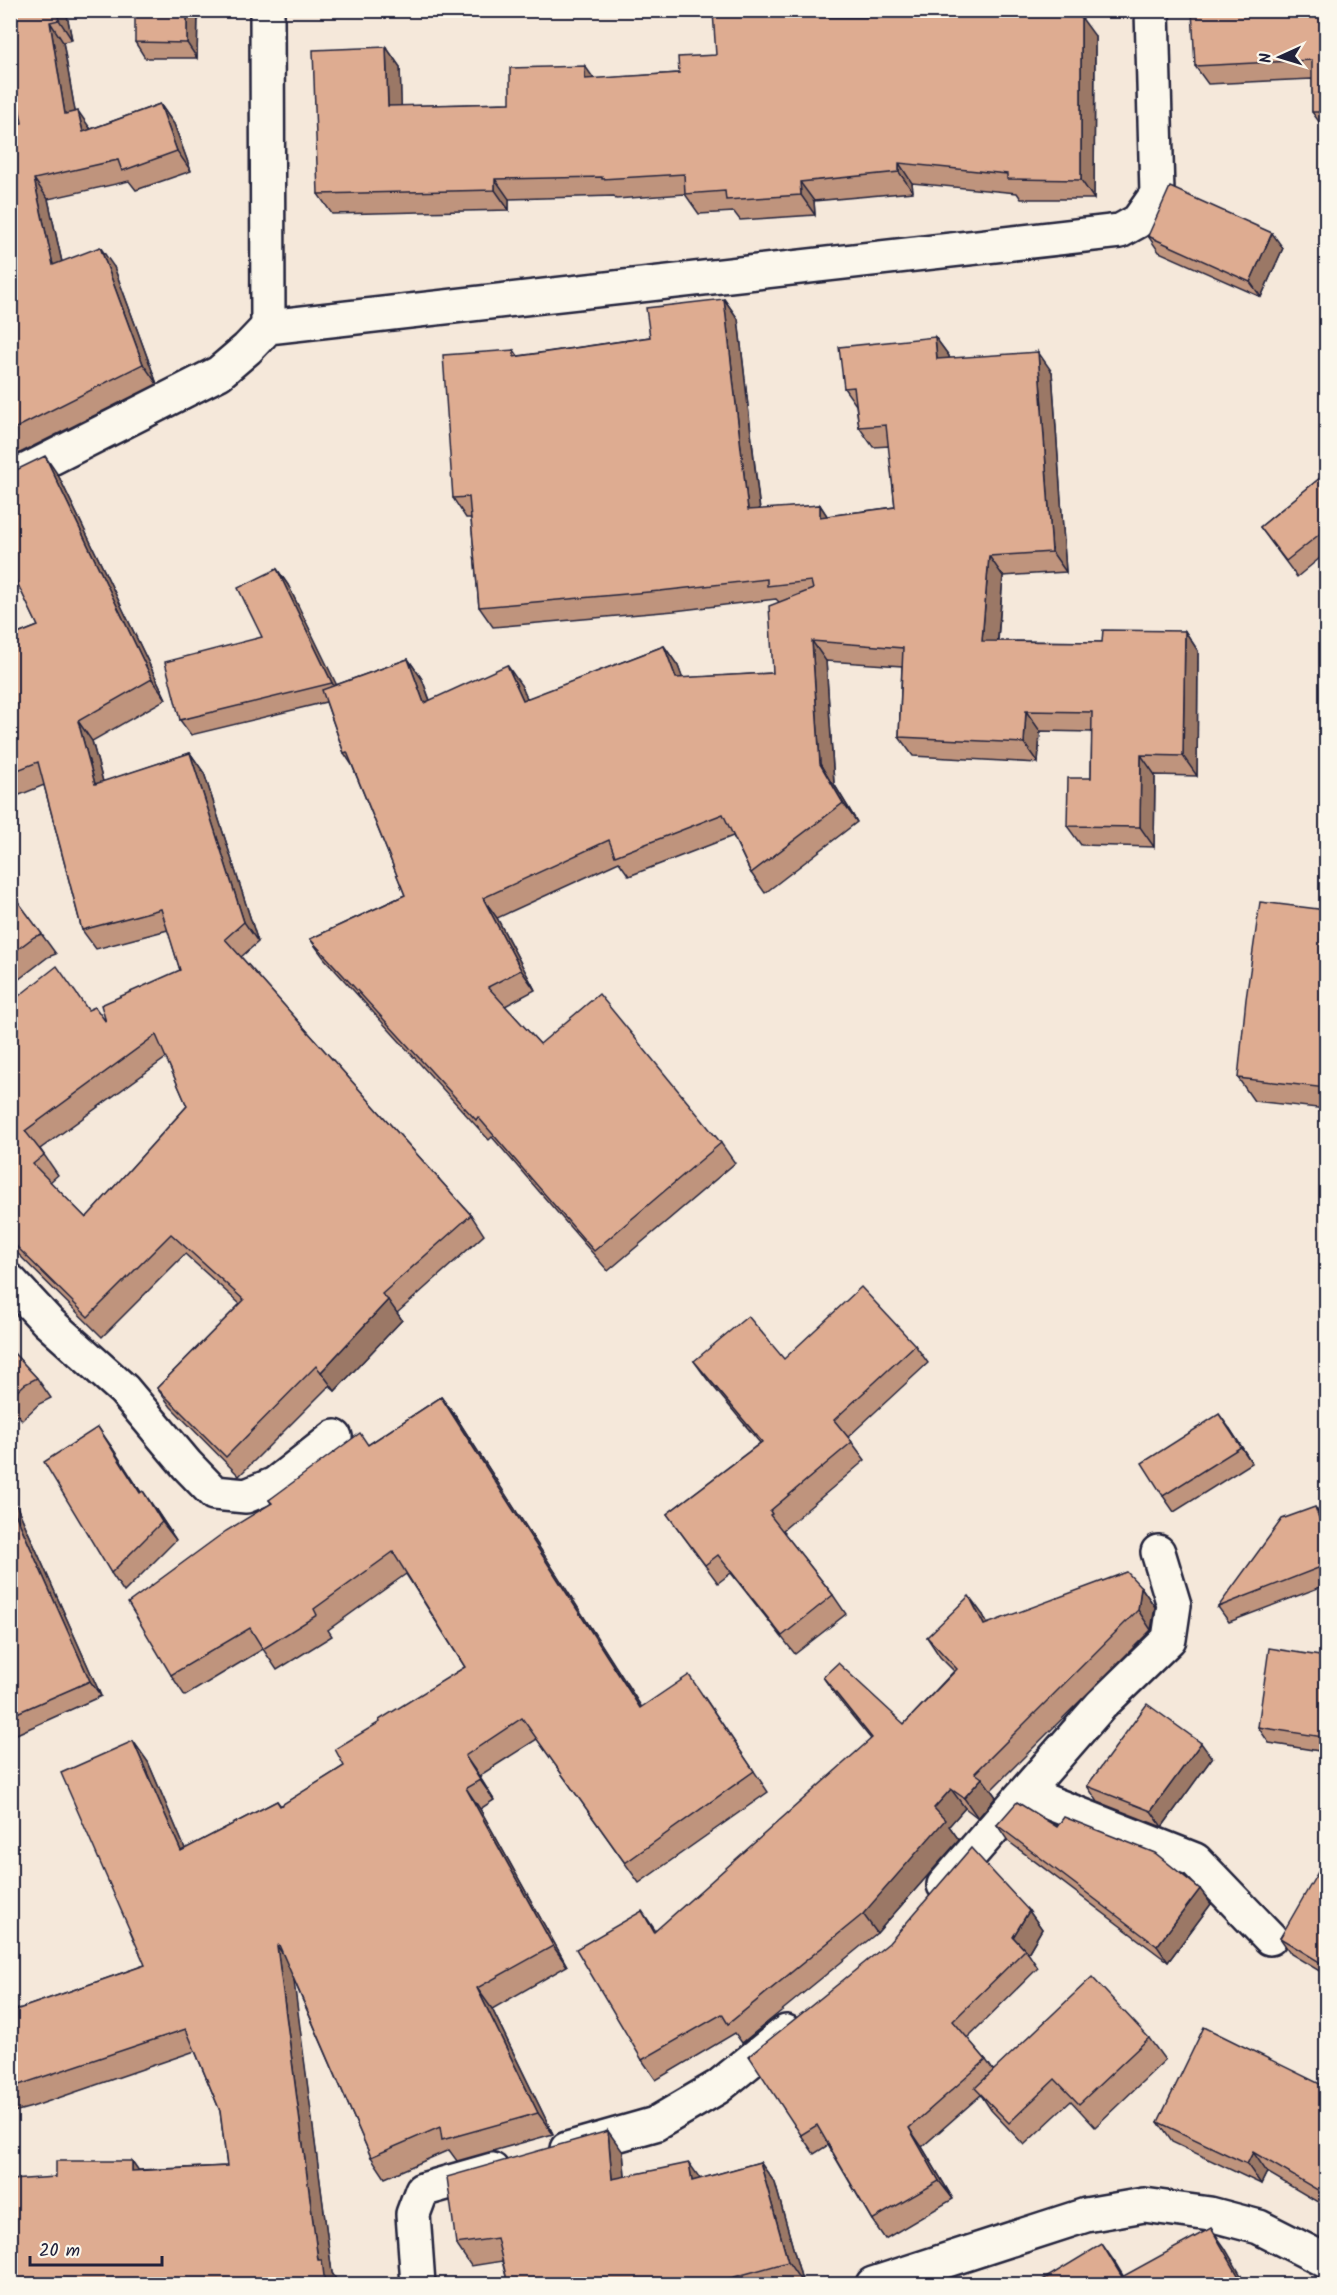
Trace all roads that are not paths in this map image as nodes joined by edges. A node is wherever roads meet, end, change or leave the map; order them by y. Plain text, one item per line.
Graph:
1 (267, 10) edge
2 (1152, 10) edge
3 (268, 327) junction
4 (10, 479) edge
5 (10, 1281) edge
6 (335, 1437) dead end
7 (1158, 1552) dead end
8 (1025, 1792) junction
9 (927, 1904) edge
10 (1270, 1938) dead end
11 (807, 2015) edge
12 (1326, 2261) edge
13 (418, 2284) edge
14 (873, 2284) edge

1 - 3 street
2 - 3 street
3 - 4 street
5 - 6 street
7 - 8 street
8 - 9 street
8 - 10 street
11 - 13 street
12 - 14 street

